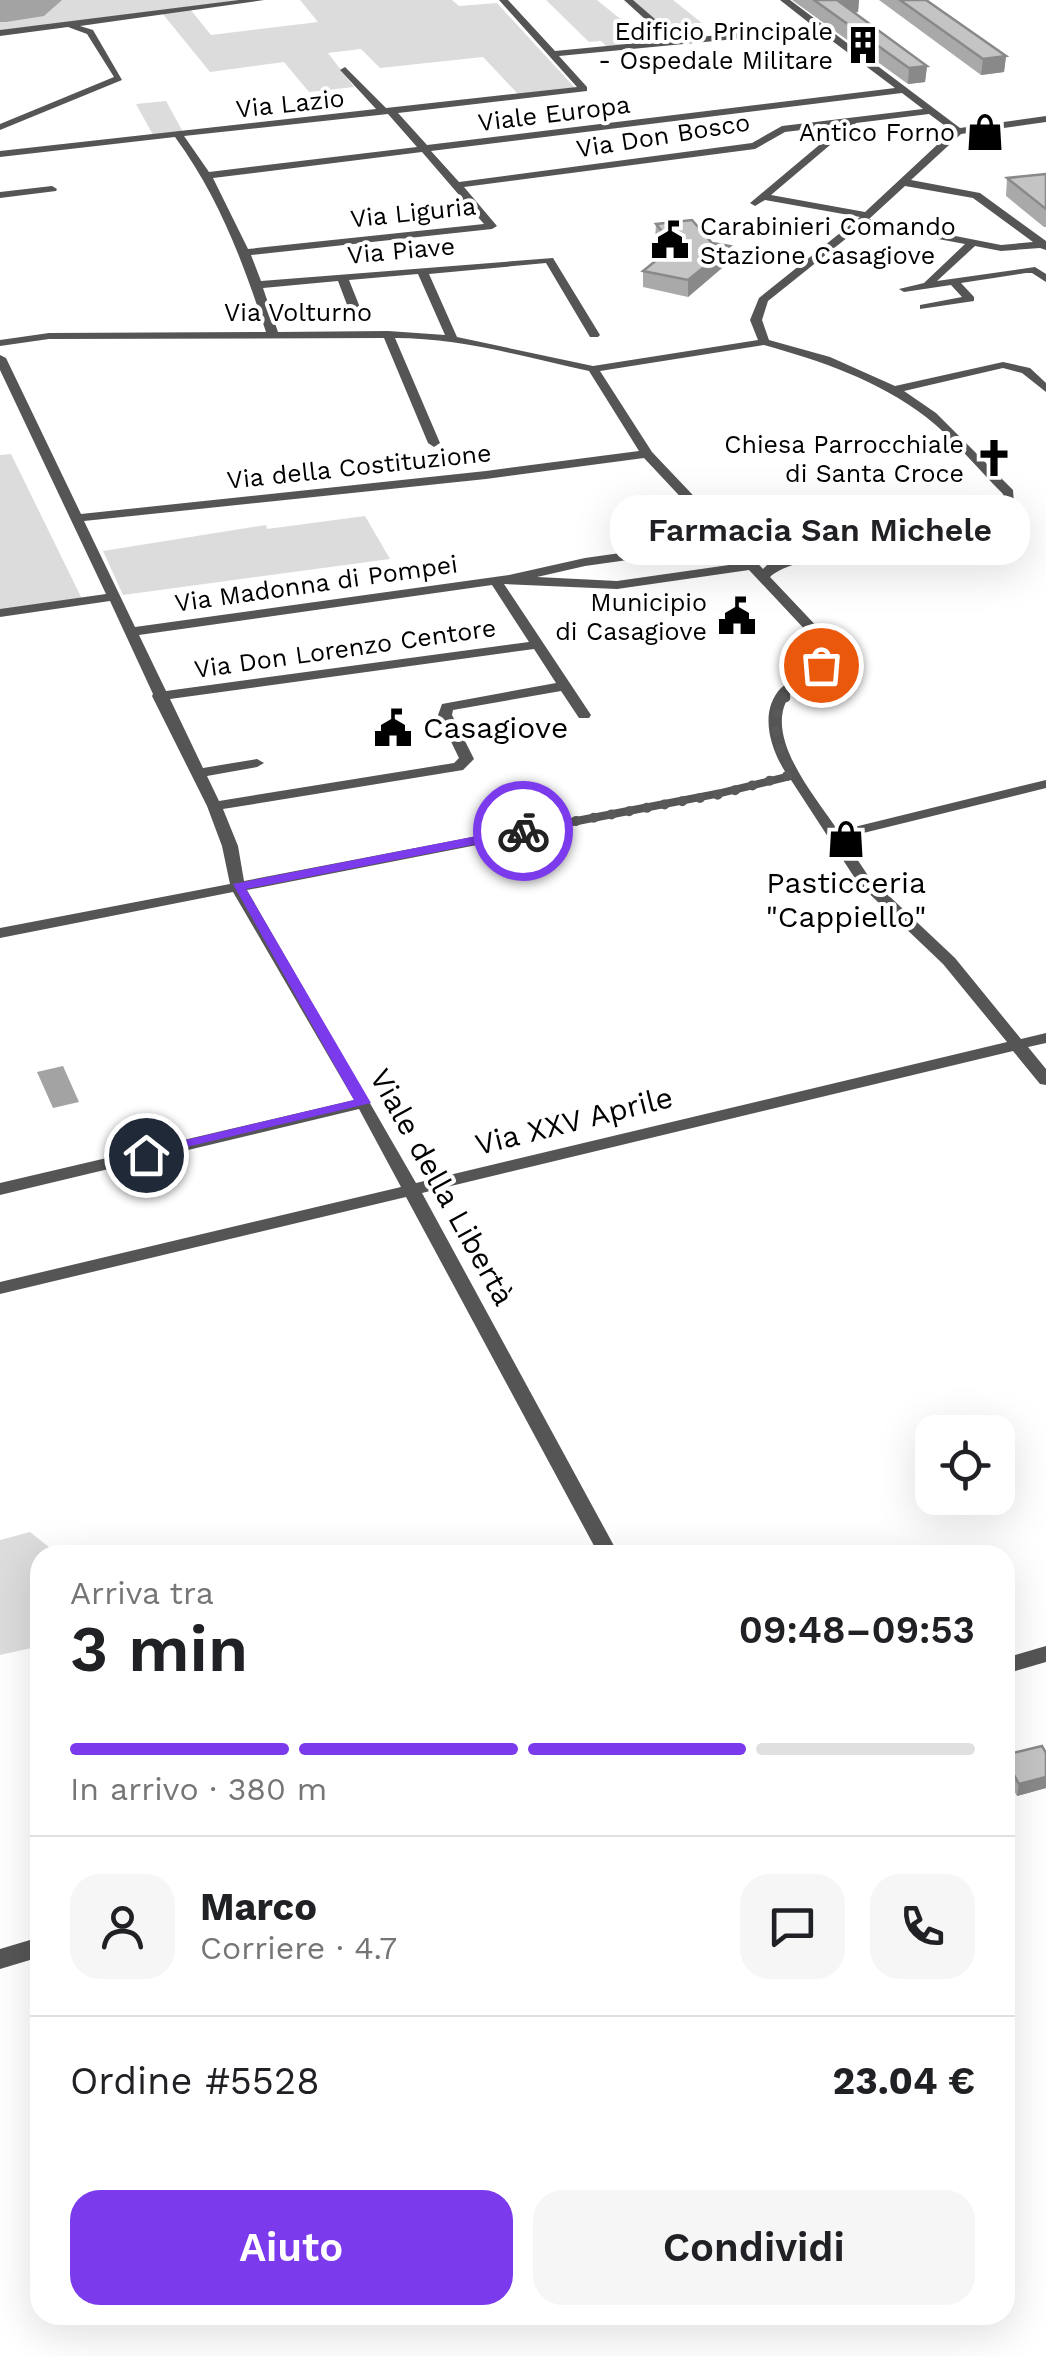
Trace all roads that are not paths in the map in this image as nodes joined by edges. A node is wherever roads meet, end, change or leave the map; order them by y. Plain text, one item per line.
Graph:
1 (260, 0) edge
2 (504, 0) edge
3 (628, 0) edge
4 (784, 0) edge
5 (96, 20) junction
6 (66, 25) junction
7 (821, 28) junction
8 (90, 32) junction
9 (0, 33) edge
10 (676, 42) junction
11 (553, 54) junction
12 (345, 70) dead end
13 (904, 90) junction
14 (930, 110) junction
15 (388, 112) junction
16 (1046, 119) edge
17 (854, 120) junction
18 (0, 127) edge
19 (958, 131) junction
20 (178, 135) junction
21 (426, 149) junction
22 (0, 154) edge
23 (210, 175) junction
24 (902, 182) junction
25 (458, 184) junction
26 (52, 189) dead end
27 (0, 194) edge
28 (864, 218) junction
29 (972, 243) junction
30 (1044, 245) edge
31 (247, 252) junction
32 (422, 270) junction
33 (342, 278) junction
34 (1046, 278) edge
35 (953, 281) junction
36 (929, 282) junction
37 (256, 285) junction
38 (904, 288) dead end
39 (924, 307) dead end
40 (355, 310) dead end
41 (388, 334) junction
42 (594, 334) dead end
43 (273, 335) junction
44 (452, 338) junction
45 (0, 342) edge
46 (764, 342) junction
47 (0, 358) edge
48 (1046, 368) edge
49 (593, 369) junction
50 (1026, 370) junction
51 (1046, 388) edge
52 (894, 390) junction
53 (434, 443) dead end
54 (647, 454) junction
55 (75, 518) junction
56 (728, 542) junction
57 (749, 566) junction
58 (762, 578) junction
59 (503, 580) junction
60 (112, 597) junction
61 (0, 613) edge
62 (129, 632) junction
63 (537, 645) junction
64 (564, 686) junction
65 (159, 696) junction
66 (584, 715) dead end
67 (257, 763) dead end
68 (198, 773) junction
69 (794, 774) junction
70 (1046, 784) edge
71 (214, 806) junction
72 (834, 836) junction
73 (238, 887) junction
74 (0, 933) edge
75 (1046, 1038) edge
76 (1020, 1044) junction
77 (1046, 1080) edge
78 (364, 1103) junction
79 (0, 1189) edge
80 (410, 1190) junction
81 (0, 1288) edge
82 (604, 1545) edge
83 (1046, 1654) edge
84 (1015, 1663) edge
85 (30, 1950) edge
86 (0, 1959) edge

1 - 5 street
2 - 11 street
3 - 10 street
4 - 7 street
5 - 6 street
5 - 8 street
6 - 8 street
6 - 9 street
7 - 10 street
7 - 13 street
8 - 18 street
10 - 11 street
11 - 15 street, Via Lazio
12 - 15 street, Via Liguria
13 - 14 street
13 - 21 street, Viale Europa
14 - 17 street, Via Don Bosco
14 - 19 street
15 - 20 street, Via Lazio
15 - 21 street, Via Liguria
16 - 19 street
17 - 25 street, Via Don Bosco
17 - 28 street
19 - 24 street
20 - 22 street, Via Lazio
20 - 23 street
21 - 23 street, Viale Europa
21 - 25 street, Via Liguria
23 - 31 street
24 - 28 street
24 - 30 street
25 - 31 street, Via Liguria
26 - 27 street
28 - 29 street
28 - 46 street
29 - 30 street
29 - 36 street
31 - 37 street
32 - 33 street, Via Piave
32 - 42 street, Via Piave
32 - 44 street
33 - 37 street, Via Piave
33 - 40 street
34 - 35 street
35 - 36 street
35 - 39 street
36 - 38 street
37 - 43 street
41 - 43 street, Via Volturno
41 - 44 street, Via Volturno
41 - 53 street
43 - 45 street, Via Volturno
44 - 49 street, Via Volturno
46 - 49 street
46 - 52 street
47 - 55 street, Viale della Libertà
48 - 50 street
49 - 54 street
50 - 51 street
50 - 52 street
52 - 58 street
54 - 55 street, Via della Costituzione
54 - 56 street
55 - 60 street, Viale della Libertà
56 - 57 street
56 - 59 street
57 - 58 street
57 - 59 street
58 - 69 street
59 - 62 street, Via Madonna di Pompei
59 - 63 street
60 - 61 street
60 - 62 street, Viale della Libertà
62 - 65 street, Viale della Libertà
63 - 64 street
63 - 65 street, Via Don Lorenzo Centore
64 - 66 street
64 - 71 street
65 - 68 street, Viale della Libertà
67 - 68 street
68 - 71 street, Viale della Libertà
69 - 72 street
69 - 73 street
70 - 72 street
71 - 73 street, Viale della Libertà
72 - 76 street
73 - 74 street
73 - 78 street, Viale della Libertà
75 - 76 street, Via XXV Aprile
76 - 77 street
76 - 80 street, Via XXV Aprile
78 - 79 street
78 - 80 street, Viale della Libertà
80 - 81 street, Via XXV Aprile
80 - 82 street, Viale della Libertà
83 - 84 street
85 - 86 street

